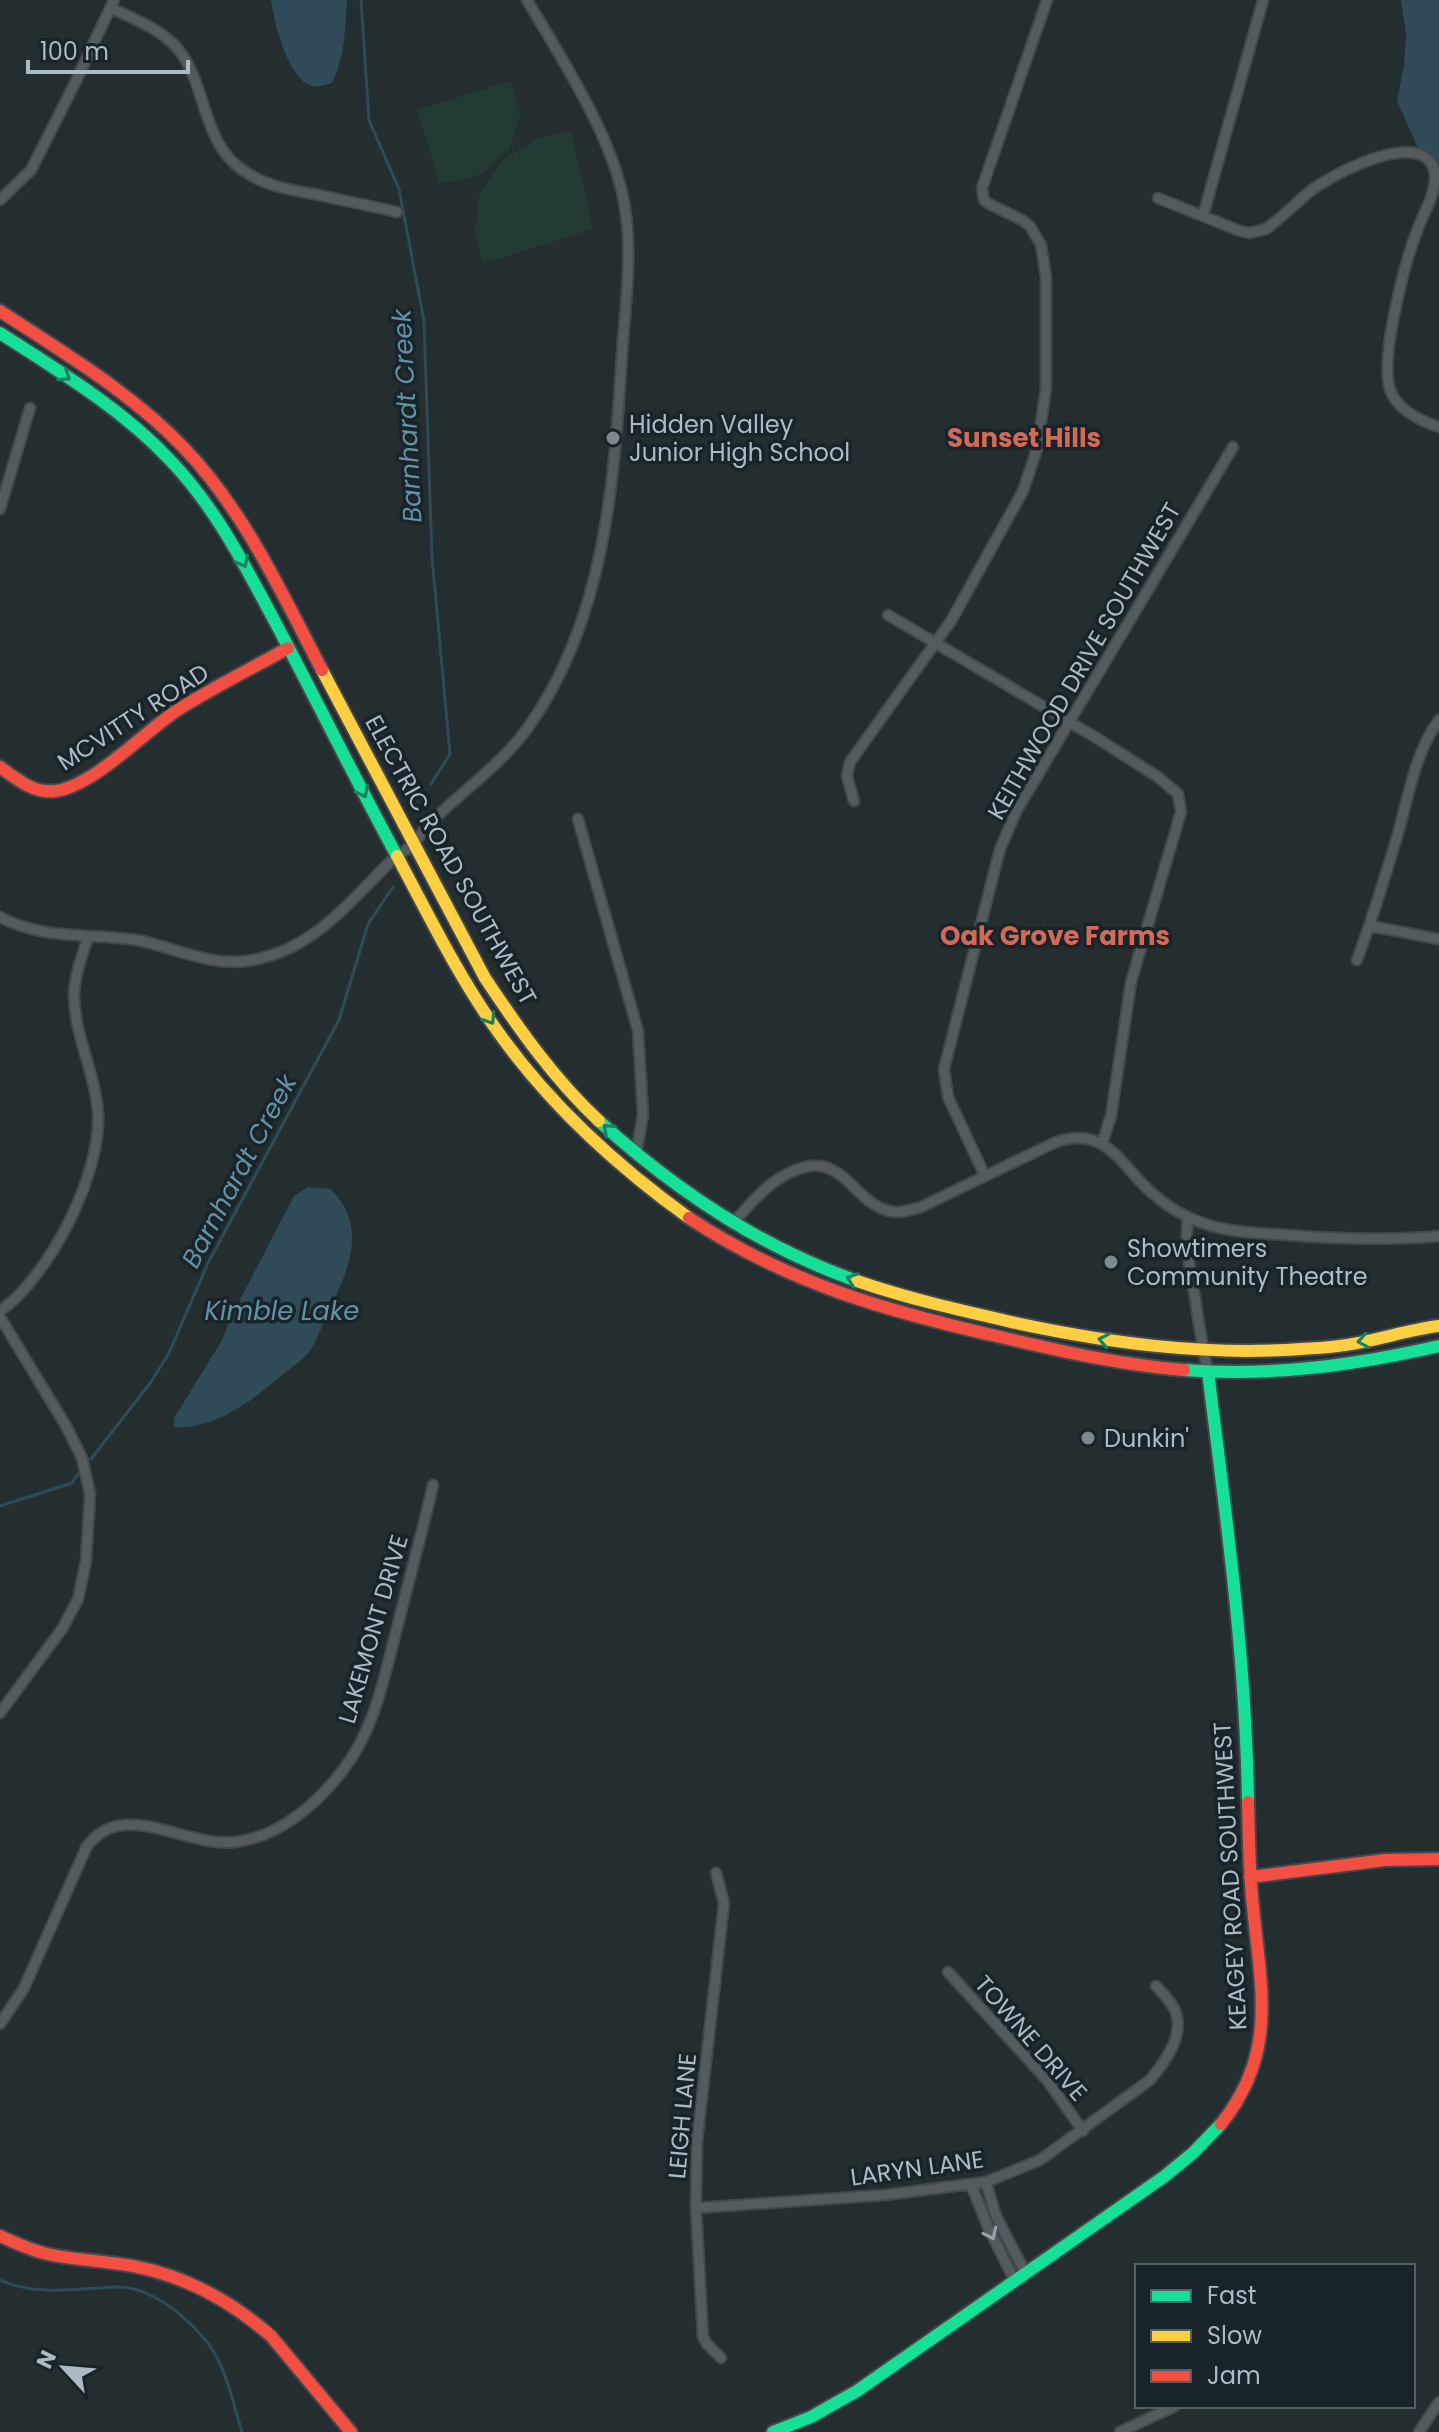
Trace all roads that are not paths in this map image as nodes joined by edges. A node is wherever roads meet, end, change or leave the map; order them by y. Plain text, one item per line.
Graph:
1 (527, 0) edge
2 (1047, 0) edge
3 (1263, 0) edge
4 (112, 4) edge
5 (1158, 198) dead end
6 (0, 200) edge
7 (397, 212) dead end
8 (1203, 216) junction
9 (0, 311) edge
10 (0, 333) edge
11 (30, 408) dead end
12 (1439, 427) edge
13 (1233, 447) dead end
14 (0, 509) edge
15 (888, 615) dead end
16 (937, 644) junction
17 (288, 648) junction
18 (1439, 720) edge
19 (1069, 722) junction
20 (0, 767) edge
21 (854, 801) dead end
22 (578, 819) dead end
23 (414, 843) junction
24 (396, 857) junction
25 (0, 917) edge
26 (1370, 926) junction
27 (88, 937) junction
28 (1439, 939) edge
29 (1357, 960) dead end
30 (1102, 1144) junction
31 (636, 1153) junction
32 (985, 1176) junction
33 (1188, 1218) junction
34 (732, 1224) junction
35 (1439, 1236) edge
36 (0, 1311) edge
37 (0, 1317) edge
38 (1439, 1326) edge
39 (1439, 1346) edge
40 (1203, 1351) junction
41 (1208, 1372) junction
42 (433, 1485) dead end
43 (0, 1713) edge
44 (1439, 1859) edge
45 (716, 1873) dead end
46 (1250, 1877) junction
47 (948, 1972) dead end
48 (1156, 1986) dead end
49 (0, 2024) edge
50 (1083, 2131) junction
51 (986, 2182) junction
52 (971, 2185) junction
53 (696, 2208) junction
54 (0, 2236) edge
55 (1020, 2277) junction
56 (721, 2358) dead end
57 (1439, 2402) edge
58 (1171, 2408) edge
59 (351, 2432) edge
60 (773, 2432) edge
61 (1120, 2432) edge
62 (1419, 2432) edge

1 - 23 street
2 - 16 street
3 - 8 street
4 - 6 street
4 - 7 street
5 - 8 street
8 - 12 street
9 - 23 main road, ELECTRIC ROAD SOUTHWEST
10 -> 17 main road, ELECTRIC ROAD SOUTHWEST
11 - 14 street
13 - 19 street, KEITHWOOD DRIVE SOUTHWEST
15 - 16 street
16 - 19 street
16 - 21 street
17 - 20 main road, MCVITTY ROAD
17 -> 24 main road, ELECTRIC ROAD SOUTHWEST
18 - 26 street
19 - 30 street
19 - 32 street, KEITHWOOD DRIVE SOUTHWEST
22 - 31 street
23 - 24 street
31 -> 23 main road, ELECTRIC ROAD SOUTHWEST
24 - 27 street
24 -> 41 main road, ELECTRIC ROAD SOUTHWEST
25 - 27 street
26 - 28 street
26 - 29 street
27 - 36 street
30 - 32 street
30 - 33 street
31 - 34 main road, ELECTRIC ROAD SOUTHWEST
32 - 34 street
33 - 35 street
33 - 40 street, KEAGEY ROAD SOUTHWEST
40 -> 34 main road, ELECTRIC ROAD SOUTHWEST
37 - 43 street
38 -> 40 main road, ELECTRIC ROAD SOUTHWEST
39 - 41 main road, ELECTRIC ROAD SOUTHWEST
40 - 41 street, KEAGEY ROAD SOUTHWEST
41 - 46 main road, KEAGEY ROAD SOUTHWEST
42 - 49 street, LAKEMONT DRIVE
44 - 46 main road
45 - 53 street, LEIGH LANE
46 - 55 main road, KEAGEY ROAD SOUTHWEST
47 - 50 street, TOWNE DRIVE
48 - 50 street, LARYN LANE
50 - 51 street, LARYN LANE
51 - 52 street, LARYN LANE
51 - 55 street
52 - 53 street, LARYN LANE
52 -> 55 street
53 - 56 street, LEIGH LANE
54 - 59 main road
55 - 60 main road, KEAGEY ROAD SOUTHWEST
57 - 62 street
58 - 61 street

